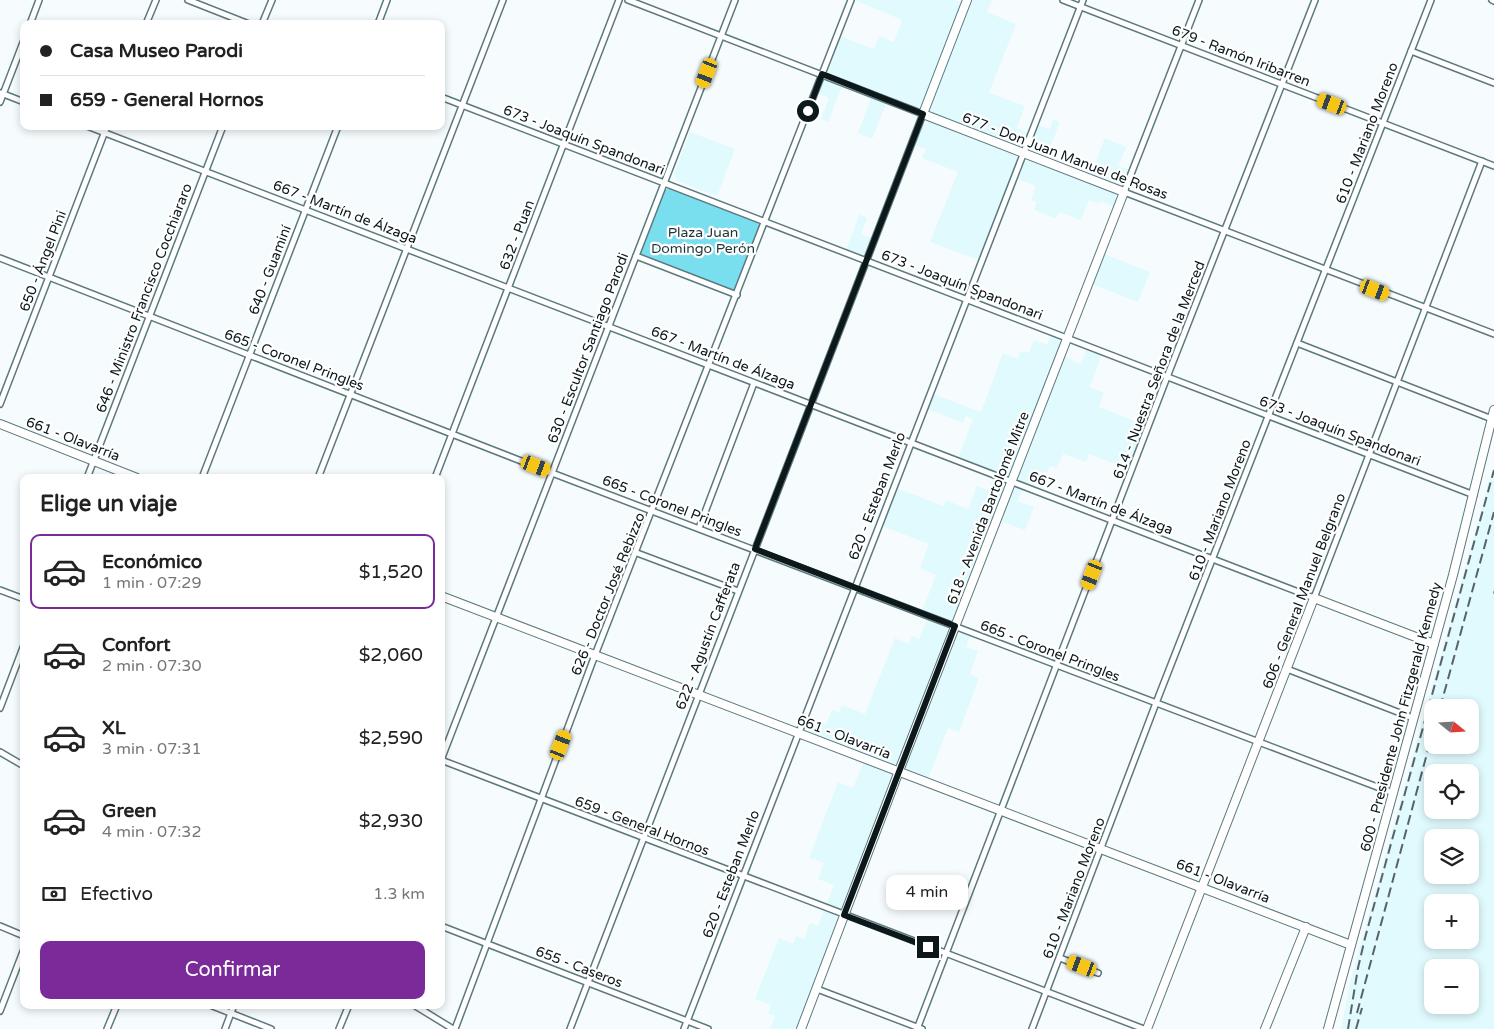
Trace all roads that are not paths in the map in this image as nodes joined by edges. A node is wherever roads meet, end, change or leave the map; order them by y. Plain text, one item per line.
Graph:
1 (39, 0) edge
2 (156, 0) edge
3 (188, 0) edge
4 (272, 0) edge
5 (387, 0) edge
6 (503, 0) edge
7 (619, 0) edge
8 (628, 0) edge
9 (736, 0) edge
10 (851, 0) edge
11 (967, 0) edge
12 (1063, 0) edge
13 (1083, 0) edge
14 (1199, 0) edge
15 (1315, 0) edge
16 (1431, 0) edge
17 (1081, 7) junction
18 (32, 20) edge
19 (148, 20) edge
20 (239, 20) edge
21 (264, 20) edge
22 (380, 20) edge
23 (721, 36) junction
24 (1181, 46) junction
25 (20, 50) edge
26 (1412, 52) junction
27 (822, 74) junction
28 (1494, 83) edge
29 (1282, 84) junction
30 (2, 93) edge
31 (445, 99) edge
32 (20, 100) edge
33 (0, 102) edge
34 (462, 105) junction
35 (923, 114) junction
36 (1382, 123) junction
37 (97, 130) edge
38 (105, 130) edge
39 (221, 130) edge
40 (336, 130) edge
41 (104, 133) junction
42 (564, 144) junction
43 (1023, 153) junction
44 (1482, 161) junction
45 (1494, 166) edge
46 (205, 172) junction
47 (664, 182) junction
48 (1124, 192) junction
49 (305, 210) junction
50 (766, 221) junction
51 (1225, 231) junction
52 (407, 250) junction
53 (636, 256) junction
54 (0, 258) edge
55 (866, 260) junction
56 (1326, 270) junction
57 (48, 277) junction
58 (508, 288) junction
59 (737, 296) junction
60 (966, 298) junction
61 (1425, 309) junction
62 (149, 316) junction
63 (608, 327) junction
64 (1494, 334) edge
65 (1067, 338) junction
66 (1297, 343) junction
67 (250, 356) junction
68 (709, 366) junction
69 (1167, 377) junction
70 (1398, 382) junction
71 (754, 384) junction
72 (351, 394) junction
73 (0, 404) edge
74 (810, 404) junction
75 (1494, 410) edge
76 (1269, 415) junction
77 (1492, 419) junction
78 (0, 424) edge
79 (452, 433) junction
80 (910, 443) junction
81 (1370, 455) junction
82 (94, 461) junction
83 (552, 472) junction
84 (89, 474) edge
85 (127, 474) edge
86 (204, 474) edge
87 (320, 474) edge
88 (437, 474) edge
89 (1010, 482) junction
90 (1474, 495) junction
91 (653, 511) junction
92 (1112, 521) junction
93 (699, 528) junction
94 (755, 549) junction
95 (637, 553) junction
96 (1213, 559) junction
97 (854, 587) junction
98 (0, 590) edge
99 (738, 591) junction
100 (20, 598) edge
101 (445, 598) edge
102 (1314, 598) junction
103 (497, 617) junction
104 (955, 626) junction
105 (1434, 644) junction
106 (595, 655) junction
107 (20, 656) edge
108 (1057, 665) junction
109 (1287, 669) junction
110 (698, 694) junction
111 (1156, 703) junction
112 (0, 708) edge
113 (1413, 718) junction
114 (798, 733) junction
115 (1259, 742) junction
116 (445, 750) edge
117 (0, 752) edge
118 (445, 762) edge
119 (20, 764) edge
120 (899, 771) junction
121 (1393, 793) junction
122 (540, 799) junction
123 (1000, 811) junction
124 (643, 838) junction
125 (1102, 848) junction
126 (742, 876) junction
127 (1202, 886) junction
128 (844, 915) junction
129 (0, 926) edge
130 (1306, 927) junction
131 (445, 928) edge
132 (20, 934) edge
133 (486, 944) junction
134 (1351, 944) junction
135 (945, 954) junction
136 (20, 958) edge
137 (1060, 958) junction
138 (1098, 973) dead end
139 (587, 982) junction
140 (817, 989) junction
141 (1046, 993) junction
142 (115, 1009) edge
143 (220, 1009) edge
144 (232, 1009) edge
145 (346, 1009) edge
146 (421, 1009) edge
147 (0, 1011) edge
148 (231, 1013) junction
149 (687, 1021) junction
150 (919, 1028) edge
151 (107, 1029) edge
152 (224, 1029) edge
153 (271, 1029) edge
154 (339, 1029) edge
155 (454, 1029) edge
156 (570, 1029) edge
157 (684, 1029) edge
158 (708, 1029) edge
159 (801, 1029) edge
160 (1032, 1029) edge
161 (1146, 1029) edge
162 (1265, 1029) edge
163 (1328, 1029) edge

1 - 18 street
2 - 19 street
3 - 20 street
4 - 21 street
5 - 22 street
6 - 34 street
7 - 42 street, 632 - Puan
8 - 23 street, 677 - Don Juan Manuel de Rosas
9 - 23 street, 630 - Escultor Santiago Parodi
10 - 27 street, 626 - Doctor José Rebizzo
11 - 35 street, 622 - Agustín Cafferata
12 - 17 street, 679 - Ramón Iribarren
13 - 17 street, 620 - Esteban Merlo
14 - 24 street
15 - 29 street, 614 - Nuestra Señora de la Merced
16 - 26 street, 610 - Mariano Moreno
17 - 24 street, 679 - Ramón Iribarren
17 - 43 street, 620 - Esteban Merlo
23 - 27 street, 677 - Don Juan Manuel de Rosas
23 - 47 street, 630 - Escultor Santiago Parodi
24 - 29 street, 679 - Ramón Iribarren
24 - 48 street
25 - 30 street
26 - 28 street
26 - 36 street, 610 - Mariano Moreno
27 - 35 street, 677 - Don Juan Manuel de Rosas
27 - 50 street, 626 - Doctor José Rebizzo
29 - 36 street, 679 - Ramón Iribarren
29 - 51 street, 614 - Nuestra Señora de la Merced
30 - 32 street
30 - 33 street
31 - 34 street, 673 - Joaquín Spandonari
34 - 42 street, 673 - Joaquín Spandonari
34 - 52 street
35 - 43 street, 677 - Don Juan Manuel de Rosas
35 - 55 street, 622 - Agustín Cafferata
36 - 44 street, 679 - Ramón Iribarren
36 - 56 street, 610 - Mariano Moreno
37 - 41 street, 667 - Martín de Álzaga
38 - 41 street, 650 - Ángel Pini
39 - 46 street, 646 - Ministro Francisco Cocchiararo
40 - 49 street, 640 - Guaminí
41 - 46 street, 667 - Martín de Álzaga
41 - 57 street, 650 - Ángel Pini
42 - 47 street, 673 - Joaquín Spandonari
42 - 58 street, 632 - Puan
43 - 48 street, 677 - Don Juan Manuel de Rosas
43 - 60 street, 620 - Esteban Merlo
44 - 45 street, 679 - Ramón Iribarren
44 - 61 street, 606 - General Manuel Belgrano
46 - 49 street, 667 - Martín de Álzaga
46 - 62 street, 646 - Ministro Francisco Cocchiararo
47 - 50 street, 673 - Joaquín Spandonari
47 - 53 street, 630 - Escultor Santiago Parodi
48 - 51 street, 677 - Don Juan Manuel de Rosas
48 - 65 street, 618 - Avenida Bartolomé Mitre
49 - 52 street, 667 - Martín de Álzaga
49 - 67 street, 640 - Guaminí
50 - 55 street, 673 - Joaquín Spandonari
50 - 59 street, 626 - Doctor José Rebizzo
51 - 56 street, 677 - Don Juan Manuel de Rosas
51 - 69 street, 614 - Nuestra Señora de la Merced
52 - 58 street, 667 - Martín de Álzaga
52 - 72 street
53 - 59 street
53 - 63 street, 630 - Escultor Santiago Parodi
54 - 57 street, 665 - Coronel Pringles
55 - 60 street, 673 - Joaquín Spandonari
55 - 74 street, 622 - Agustín Cafferata
56 - 61 street, 677 - Don Juan Manuel de Rosas
56 - 66 street, 610 - Mariano Moreno
57 - 62 street, 665 - Coronel Pringles
57 - 73 street, 650 - Ángel Pini
58 - 63 street, 667 - Martín de Álzaga
58 - 79 street, 632 - Puan
59 - 68 street, 626 - Doctor José Rebizzo
60 - 65 street, 673 - Joaquín Spandonari
60 - 80 street, 620 - Esteban Merlo
61 - 64 street, 677 - Don Juan Manuel de Rosas
61 - 70 street, 606 - General Manuel Belgrano
62 - 67 street, 665 - Coronel Pringles
62 - 82 street, 646 - Ministro Francisco Cocchiararo
63 - 68 street, 667 - Martín de Álzaga
63 - 83 street, 630 - Escultor Santiago Parodi
65 - 69 street, 673 - Joaquín Spandonari
65 - 89 street, 618 - Avenida Bartolomé Mitre
66 - 70 street
66 - 76 street, 610 - Mariano Moreno
67 - 72 street, 665 - Coronel Pringles
67 - 86 street, 640 - Guaminí
68 - 71 street, 667 - Martín de Álzaga
68 - 91 street, 626 - Doctor José Rebizzo
69 - 76 street, 673 - Joaquín Spandonari
69 - 92 street, 614 - Nuestra Señora de la Merced
70 - 77 street
70 - 81 street, 606 - General Manuel Belgrano
71 - 74 street, 667 - Martín de Álzaga
71 - 93 street
72 - 79 street, 665 - Coronel Pringles
72 - 87 street
74 - 80 street, 667 - Martín de Álzaga
74 - 94 street, 622 - Agustín Cafferata
75 - 77 street, 600 - Presidente John Fitzgerald Kennedy
76 - 81 street, 673 - Joaquín Spandonari
76 - 96 street, 610 - Mariano Moreno
77 - 90 street, 600 - Presidente John Fitzgerald Kennedy
78 - 82 street, 661 - Olavarría
79 - 83 street, 665 - Coronel Pringles
79 - 88 street, 632 - Puan
80 - 89 street, 667 - Martín de Álzaga
80 - 97 street, 620 - Esteban Merlo
81 - 90 street, 673 - Joaquín Spandonari
81 - 102 street, 606 - General Manuel Belgrano
82 - 84 street, 646 - Ministro Francisco Cocchiararo
82 - 85 street, 661 - Olavarría
83 - 91 street, 665 - Coronel Pringles
83 - 103 street, 630 - Escultor Santiago Parodi
89 - 92 street, 667 - Martín de Álzaga
89 - 104 street, 618 - Avenida Bartolomé Mitre
90 - 105 street, 600 - Presidente John Fitzgerald Kennedy
91 - 93 street, 665 - Coronel Pringles
91 - 95 street, 626 - Doctor José Rebizzo
92 - 96 street, 667 - Martín de Álzaga
92 - 108 street, 614 - Nuestra Señora de la Merced
93 - 94 street, 665 - Coronel Pringles
94 - 97 street, 665 - Coronel Pringles
94 - 99 street, 622 - Agustín Cafferata
95 - 99 street
95 - 106 street, 626 - Doctor José Rebizzo
96 - 102 street, 667 - Martín de Álzaga
96 - 111 street, 610 - Mariano Moreno
97 - 104 street, 665 - Coronel Pringles
97 - 114 street, 620 - Esteban Merlo
98 - 100 street
99 - 110 street, 622 - Agustín Cafferata
101 - 103 street, 661 - Olavarría
102 - 105 street, 667 - Martín de Álzaga
102 - 109 street, 606 - General Manuel Belgrano
103 - 106 street, 661 - Olavarría
103 - 116 street, 630 - Escultor Santiago Parodi
104 - 108 street, 665 - Coronel Pringles
104 - 120 street, 618 - Avenida Bartolomé Mitre
105 - 113 street, 600 - Presidente John Fitzgerald Kennedy
106 - 110 street, 661 - Olavarría
106 - 122 street, 626 - Doctor José Rebizzo
107 - 112 street
108 - 111 street, 665 - Coronel Pringles
108 - 123 street, 614 - Nuestra Señora de la Merced
109 - 113 street
109 - 115 street, 606 - General Manuel Belgrano
110 - 114 street, 661 - Olavarría
110 - 124 street, 622 - Agustín Cafferata
111 - 115 street, 665 - Coronel Pringles
111 - 125 street, 610 - Mariano Moreno
113 - 121 street, 600 - Presidente John Fitzgerald Kennedy
114 - 120 street, 661 - Olavarría
114 - 126 street, 620 - Esteban Merlo
115 - 121 street, 665 - Coronel Pringles
115 - 127 street, 606 - General Manuel Belgrano
117 - 119 street
118 - 122 street, 659 - General Hornos
120 - 123 street, 661 - Olavarría
120 - 128 street, 618 - Avenida Bartolomé Mitre
121 - 134 street, 600 - Presidente John Fitzgerald Kennedy
122 - 124 street, 659 - General Hornos
122 - 133 street, 626 - Doctor José Rebizzo
123 - 125 street, 661 - Olavarría
123 - 135 street, 614 - Nuestra Señora de la Merced
124 - 126 street, 659 - General Hornos
124 - 139 street, 622 - Agustín Cafferata
125 - 127 street, 661 - Olavarría
125 - 137 street, 610 - Mariano Moreno
126 - 128 street, 659 - General Hornos
126 - 149 street, 620 - Esteban Merlo
127 - 130 street, 661 - Olavarría
127 - 161 street, 606 - General Manuel Belgrano
128 - 135 street, 659 - General Hornos
128 - 140 street, 618 - Avenida Bartolomé Mitre
129 - 132 street
130 - 134 street, 661 - Olavarría
130 - 162 street
131 - 133 street, 655 - Caseros
133 - 139 street, 655 - Caseros
133 - 155 street, 626 - Doctor José Rebizzo
134 - 163 street, 600 - Presidente John Fitzgerald Kennedy
135 - 141 street, 659 - General Hornos
135 - 150 street, 614 - Nuestra Señora de la Merced
136 - 147 street
137 - 138 street
137 - 141 street, 610 - Mariano Moreno
139 - 149 street, 655 - Caseros
139 - 156 street, 622 - Agustín Cafferata
140 - 150 street
140 - 159 street, 618 - Avenida Bartolomé Mitre
141 - 160 street, 610 - Mariano Moreno
141 - 161 street, 659 - General Hornos
142 - 151 street
143 - 148 street
144 - 148 street
145 - 154 street
146 - 155 street
148 - 152 street
148 - 153 street
149 - 157 street, 620 - Esteban Merlo
149 - 158 street, 655 - Caseros

